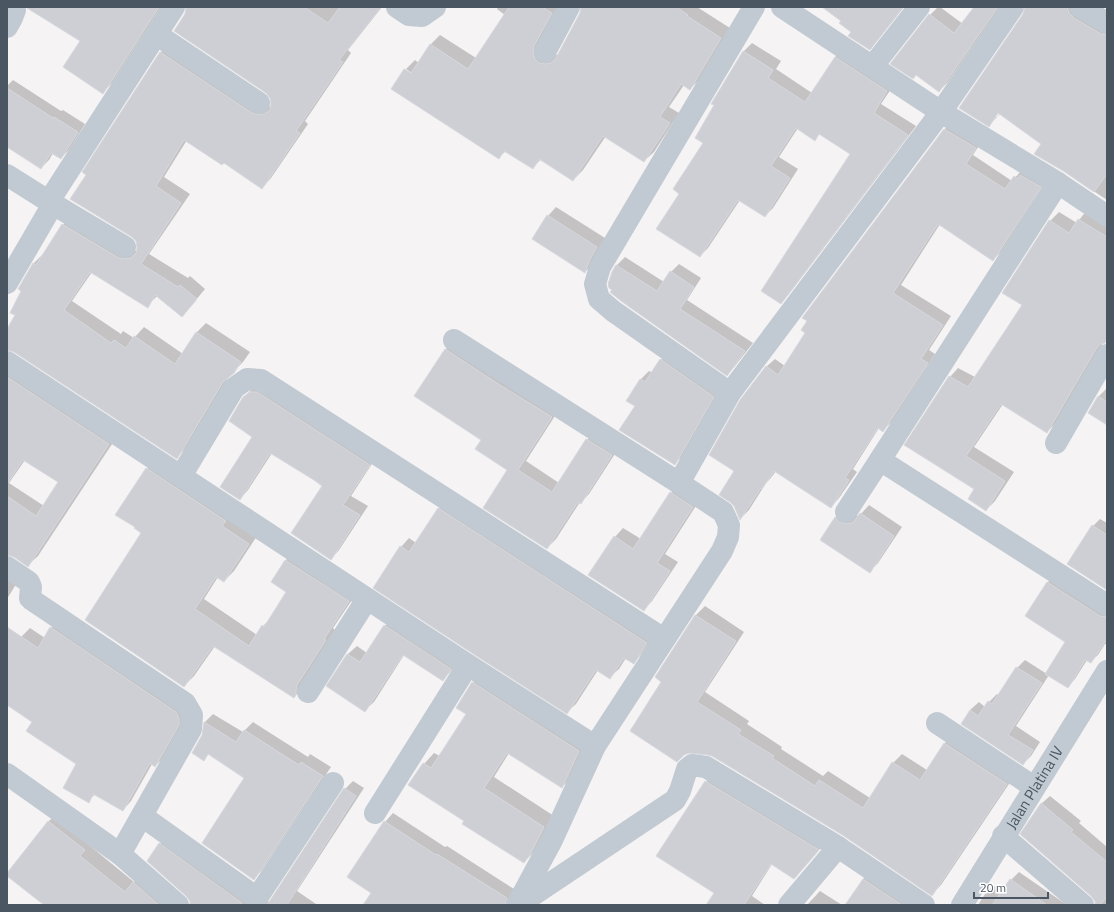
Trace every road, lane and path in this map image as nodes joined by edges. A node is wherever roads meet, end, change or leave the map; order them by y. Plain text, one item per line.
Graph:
1 (13, 7) edge
2 (174, 7) edge
3 (397, 7) edge
4 (435, 7) edge
5 (569, 7) edge
6 (754, 7) edge
7 (782, 7) edge
8 (919, 7) edge
9 (1013, 7) edge
10 (1080, 7) edge
11 (1107, 23) edge
12 (7, 27) edge
13 (156, 34) junction
14 (545, 52) dead end
15 (872, 67) junction
16 (259, 103) dead end
17 (941, 112) junction
18 (16, 172) edge
19 (1058, 183) junction
20 (52, 198) junction
21 (1107, 216) edge
22 (125, 247) dead end
23 (7, 283) edge
24 (454, 340) dead end
25 (1107, 355) edge
26 (7, 362) edge
27 (730, 393) junction
28 (1056, 443) dead end
29 (880, 460) junction
30 (181, 476) junction
31 (679, 483) junction
32 (846, 512) dead end
33 (7, 567) edge
34 (367, 598) junction
35 (1107, 605) edge
36 (664, 639) junction
37 (468, 665) junction
38 (1107, 671) edge
39 (308, 692) dead end
40 (937, 723) dead end
41 (595, 746) junction
42 (7, 774) edge
43 (333, 783) dead end
44 (1034, 787) junction
45 (375, 813) dead end
46 (142, 816) junction
47 (1003, 836) junction
48 (838, 847) junction
49 (120, 854) junction
50 (176, 904) edge
51 (518, 905) edge
52 (789, 905) edge
53 (924, 905) edge
54 (962, 905) edge
55 (1083, 905) edge

1 - 12 street
2 - 13 street
3 - 4 street
5 - 14 street
6 - 27 street
7 - 15 street
8 - 15 street
9 - 17 street
10 - 11 street
13 - 16 street
13 - 20 street
15 - 17 street
17 - 19 street
17 - 27 street
18 - 20 street
19 - 21 street
19 - 29 street
20 - 22 street
20 - 23 street
24 - 31 street
25 - 28 street
26 - 30 street
27 - 31 street
29 - 32 street
29 - 35 street
30 - 34 street
30 - 36 street
31 - 36 street
33 - 46 street
34 - 37 street
34 - 39 street
36 - 41 street
37 - 41 street
37 - 45 street
38 - 44 street, Jalan Platina IV
40 - 44 street
41 - 51 street
42 - 49 street
43 - 46 street
44 - 47 street, Jalan Platina IV
46 - 49 street
47 - 54 street, Jalan Platina IV
47 - 55 street
48 - 51 street
48 - 52 street
48 - 53 street
49 - 50 street

